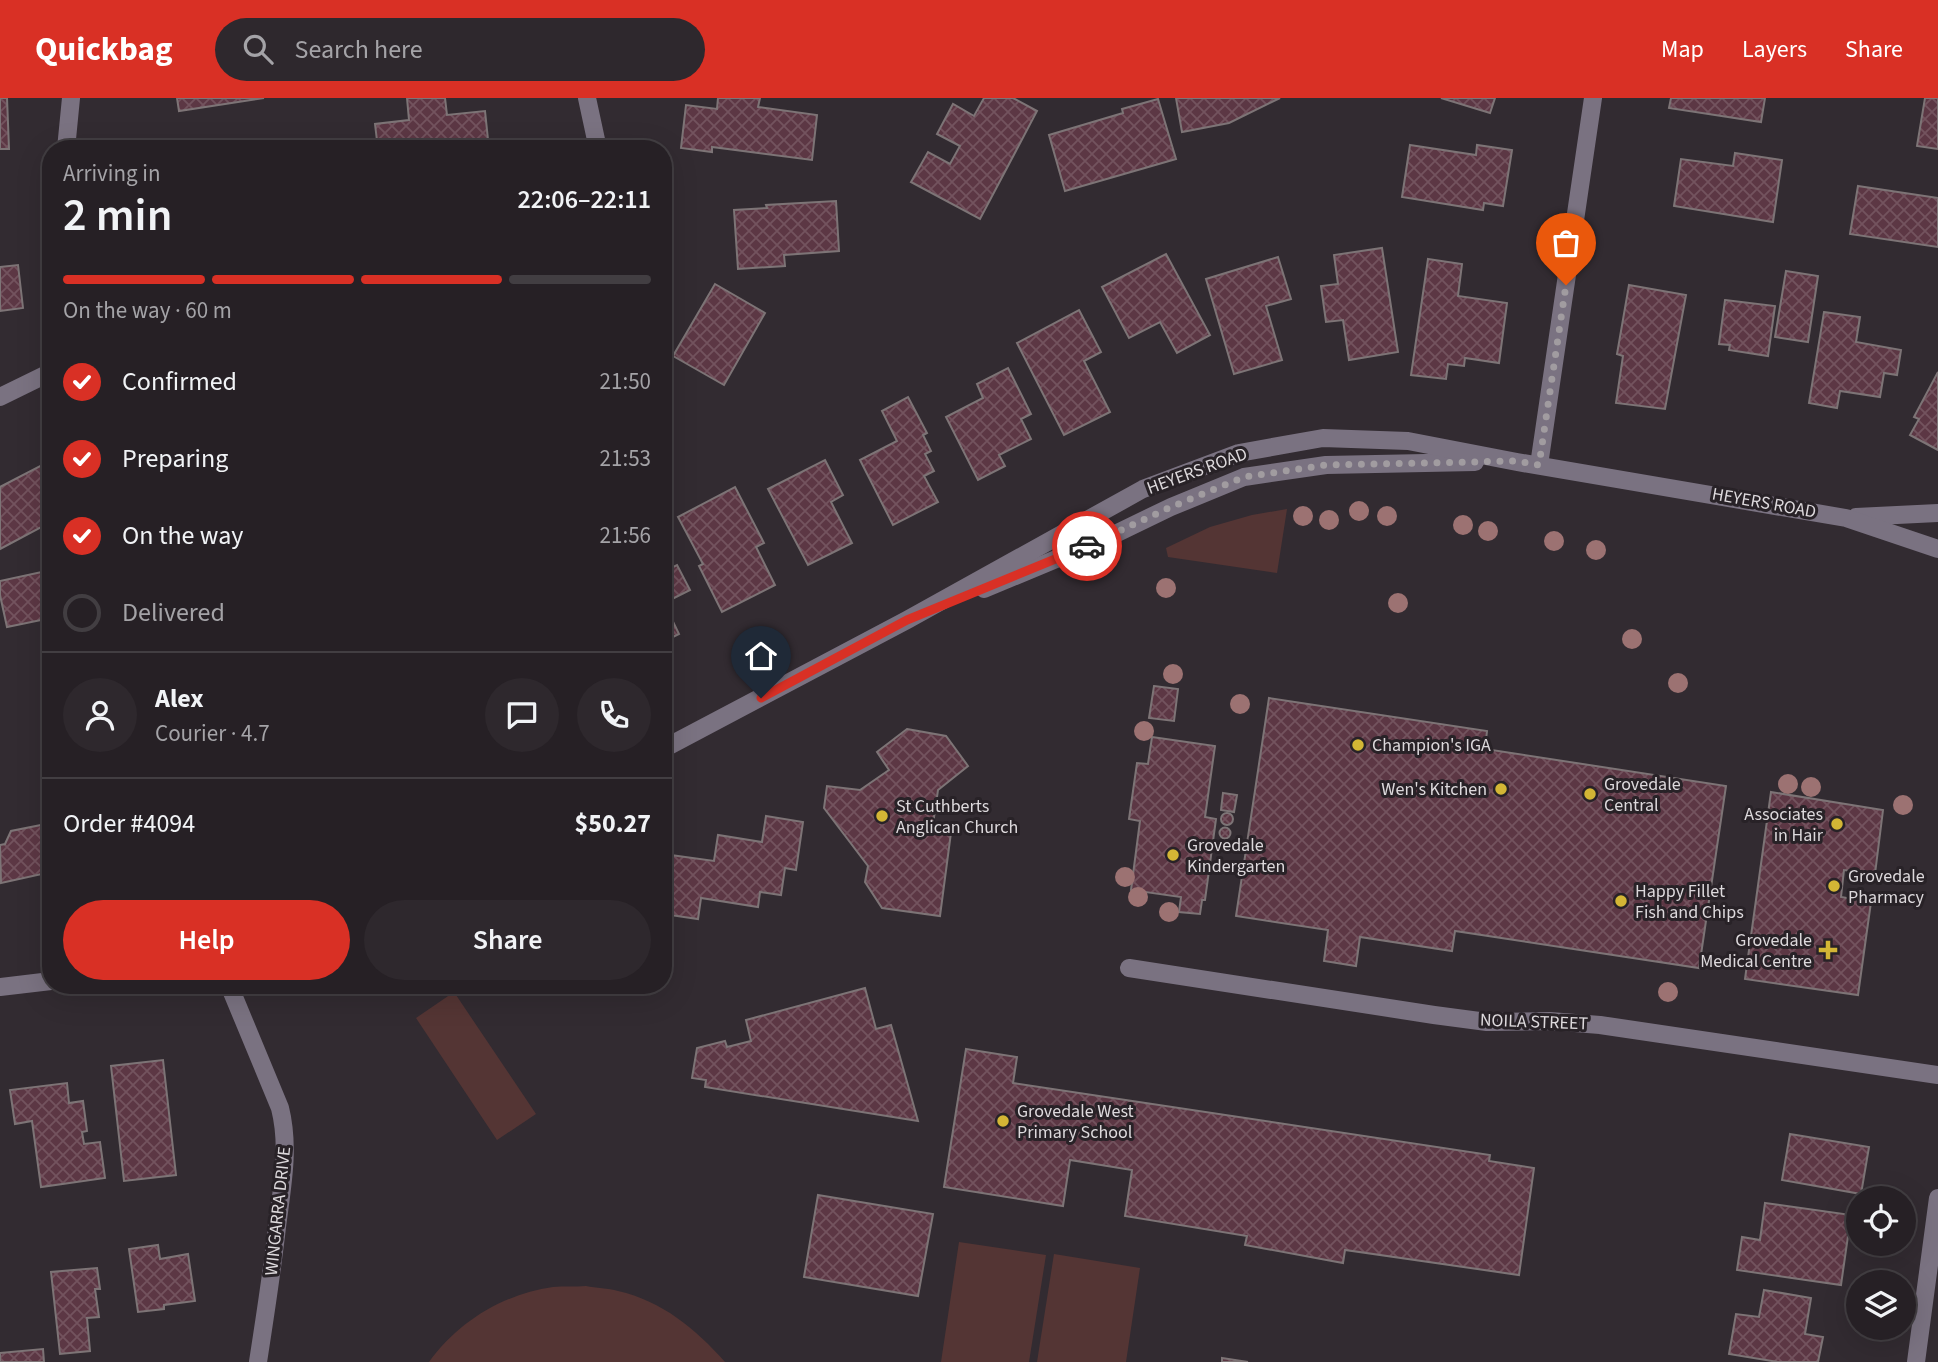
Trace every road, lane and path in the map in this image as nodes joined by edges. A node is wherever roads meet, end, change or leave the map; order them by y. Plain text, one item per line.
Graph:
1 (71, 98) edge
2 (587, 98) edge
3 (1592, 98) edge
4 (67, 140) edge
5 (596, 140) edge
6 (42, 376) edge
7 (0, 397) edge
8 (1517, 461) junction
9 (1539, 465) junction
10 (1938, 513) edge
11 (1846, 518) junction
12 (1938, 549) edge
13 (907, 620) junction
14 (672, 745) edge
15 (1129, 968) dead end
16 (42, 982) edge
17 (0, 987) edge
18 (233, 994) edge
19 (1938, 1075) edge
20 (1938, 1198) edge
21 (258, 1362) edge
22 (1916, 1362) edge

1 - 4 street
2 - 5 street
3 - 9 street
6 - 7 street
8 - 9 street, HEYERS ROAD
8 - 13 street, HEYERS ROAD
8 - 13 street, HEYERS ROAD
9 - 11 street, HEYERS ROAD
10 - 11 street, HEYERS ROAD
11 - 12 street, HEYERS ROAD
13 - 14 street, HEYERS ROAD
15 - 19 street, NOILA STREET
16 - 17 street
18 - 21 street, WINGARRA DRIVE
20 - 22 street

